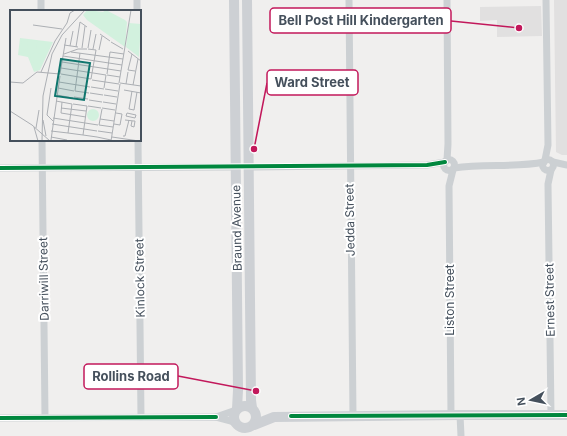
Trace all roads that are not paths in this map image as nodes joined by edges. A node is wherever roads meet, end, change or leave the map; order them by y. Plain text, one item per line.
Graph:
1 (234, 0) edge
2 (247, 0) edge
3 (349, 0) edge
4 (447, 0) edge
5 (546, 0) edge
6 (42, 141) edge
7 (138, 141) edge
8 (449, 165) junction
9 (548, 165) junction
10 (566, 165) edge
11 (350, 166) junction
12 (236, 167) junction
13 (249, 167) junction
14 (0, 168) edge
15 (43, 168) junction
16 (138, 168) junction
17 (236, 409) junction
18 (253, 409) junction
19 (456, 415) junction
20 (551, 415) junction
21 (567, 415) edge
22 (353, 416) junction
23 (45, 417) junction
24 (141, 417) junction
25 (216, 417) junction
26 (274, 417) junction
27 (0, 418) edge
28 (237, 425) junction
29 (252, 429) edge
30 (240, 436) edge
31 (461, 436) edge

1 - 12 street, Braund Avenue
2 - 13 street, Braund Avenue
3 - 11 street, Jedda Street
4 - 8 street, Liston Street
5 - 9 street, Ernest Street
6 - 15 street, Darriwill Street
7 - 16 street, Kinlock Street
8 - 9 street
8 - 11 street
8 - 19 street, Liston Street
9 - 10 street
9 - 20 street, Ernest Street
11 - 13 street
11 - 22 street, Jedda Street
12 - 13 street
12 - 16 street
12 - 17 street, Braund Avenue
13 - 18 street, Braund Avenue
14 - 15 street
15 - 16 street
15 - 23 street, Darriwill Street
16 - 24 street, Kinlock Street
17 - 18 street
17 - 25 street
17 - 28 street
18 - 26 street
18 - 29 street
19 - 20 street
19 - 22 street
19 - 31 street, Liston Street
20 - 21 street
22 - 26 street
23 - 24 street
23 - 27 street
24 - 25 street
25 - 28 street
26 - 29 street
28 - 29 street
28 - 30 street

